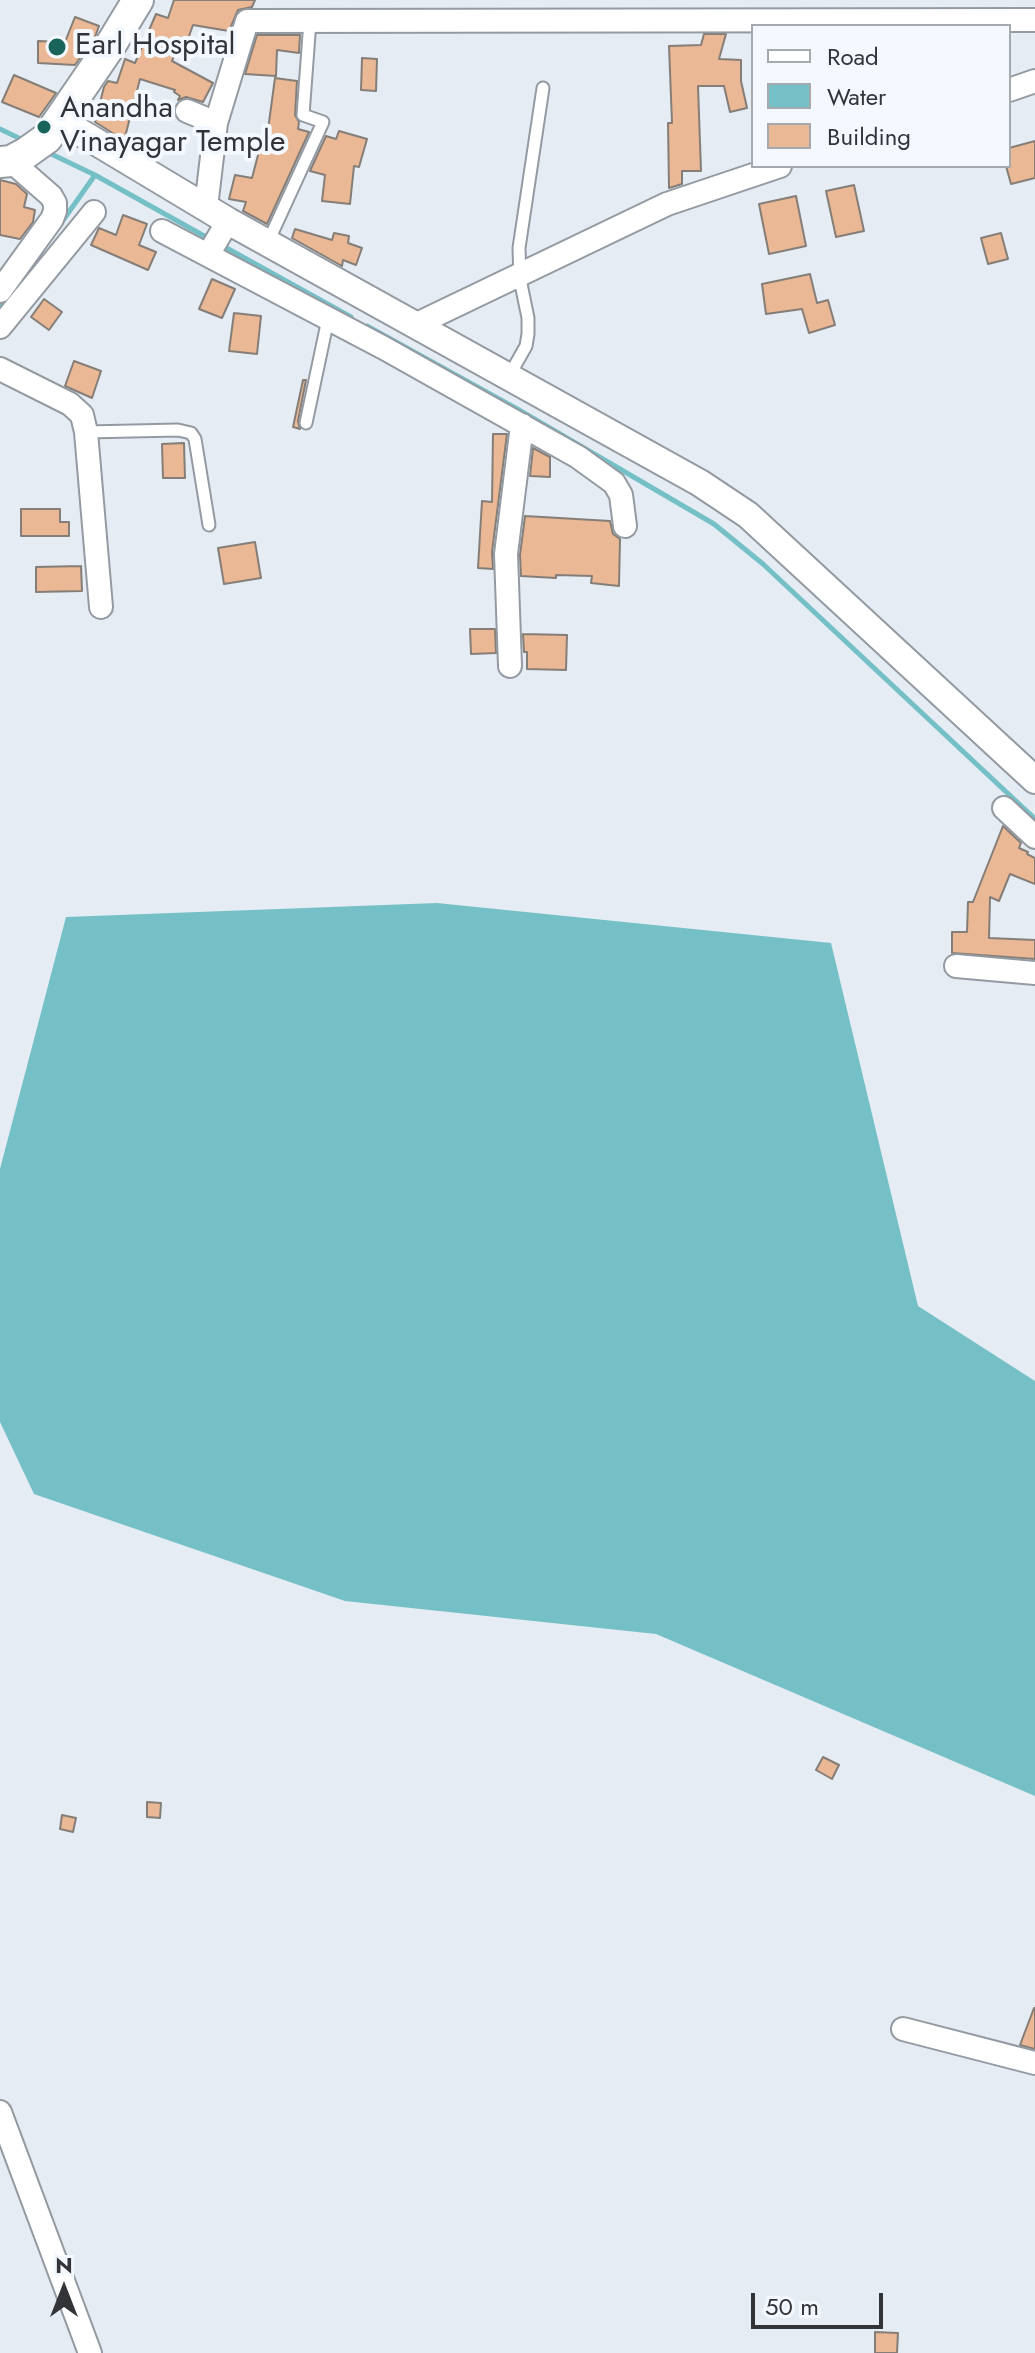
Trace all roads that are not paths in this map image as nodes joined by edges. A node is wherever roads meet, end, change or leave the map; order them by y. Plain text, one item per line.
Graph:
1 (138, 0) edge
2 (1035, 20) edge
3 (310, 21) junction
4 (1035, 81) edge
5 (543, 88) dead end
6 (1011, 89) edge
7 (187, 111) dead end
8 (216, 123) junction
9 (29, 147) edge
10 (774, 168) edge
11 (206, 207) junction
12 (94, 212) dead end
13 (228, 221) junction
14 (162, 231) dead end
15 (268, 243) junction
16 (208, 255) junction
17 (519, 273) junction
18 (0, 291) edge
19 (373, 302) junction
20 (328, 319) junction
21 (415, 325) junction
22 (0, 327) edge
23 (354, 332) junction
24 (0, 369) edge
25 (509, 377) junction
26 (306, 423) dead end
27 (522, 425) junction
28 (86, 432) junction
29 (209, 525) dead end
30 (625, 526) dead end
31 (101, 607) dead end
32 (510, 666) dead end
33 (1035, 780) edge
34 (1004, 808) dead end
35 (1035, 837) edge
36 (956, 966) dead end
37 (1035, 973) edge
38 (903, 2029) dead end
39 (1035, 2063) edge
40 (0, 2112) edge
41 (90, 2353) edge

1 - 9 main road
2 - 3 street
3 - 8 street
3 - 15 lane
4 - 6 street
5 - 17 lane
7 - 8 street
8 - 11 street
9 - 11 street
9 - 18 street
10 - 17 street
11 - 13 street
12 - 22 street
13 - 15 street
13 - 16 street
14 - 16 street
15 - 19 street
16 - 20 street
17 - 21 street
17 - 25 lane
19 - 21 street
19 - 23 street
20 - 23 street
20 - 26 lane
21 - 25 street
23 - 27 street
24 - 28 street
25 - 33 street
27 - 30 street
27 - 32 street
28 - 29 lane
28 - 31 street
34 - 35 street
36 - 37 street
38 - 39 street
40 - 41 street

